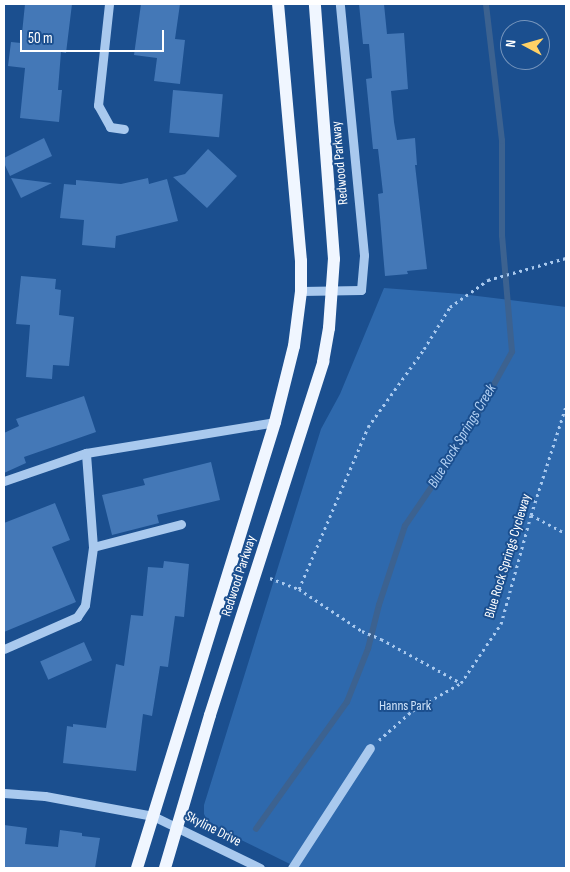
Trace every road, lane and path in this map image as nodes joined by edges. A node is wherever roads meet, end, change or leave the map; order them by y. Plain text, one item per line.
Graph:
1 (109, 4) edge
2 (278, 4) edge
3 (315, 4) edge
4 (340, 4) edge
5 (124, 129) dead end
6 (566, 258) edge
7 (301, 291) junction
8 (332, 292) junction
9 (566, 406) edge
10 (275, 422) junction
11 (86, 453) junction
12 (4, 481) edge
13 (531, 516) junction
14 (181, 524) dead end
15 (566, 534) edge
16 (93, 547) junction
17 (256, 573) junction
18 (299, 589) junction
19 (4, 649) edge
20 (462, 683) junction
21 (370, 748) joint
22 (4, 792) edge
23 (153, 816) junction
24 (178, 827) junction
25 (137, 868) edge
26 (165, 868) edge
27 (260, 868) edge
28 (292, 868) edge

1 - 5 street
2 - 7 main road, Redwood Parkway
3 - 8 main road, Redwood Parkway
4 - 8 street, Redwood Parkway
6 - 18 path
7 - 8 street, Redwood Parkway
7 - 10 main road, Redwood Parkway
8 - 17 main road, Redwood Parkway
9 - 13 path, Blue Rock Springs Cycleway
10 - 11 street
10 - 23 main road, Redwood Parkway
11 - 12 street
11 - 16 street
13 - 15 path
13 - 20 path, Blue Rock Springs Cycleway
14 - 16 street
16 - 19 street
17 - 18 path
17 - 24 main road, Redwood Parkway
18 - 20 path
20 - 21 path, Blue Rock Springs Cycleway
21 - 28 street
22 - 23 street, Skyline Drive
23 - 24 street, Skyline Drive
23 - 25 main road, Redwood Parkway
24 - 26 main road, Redwood Parkway
24 - 27 street, Skyline Drive

